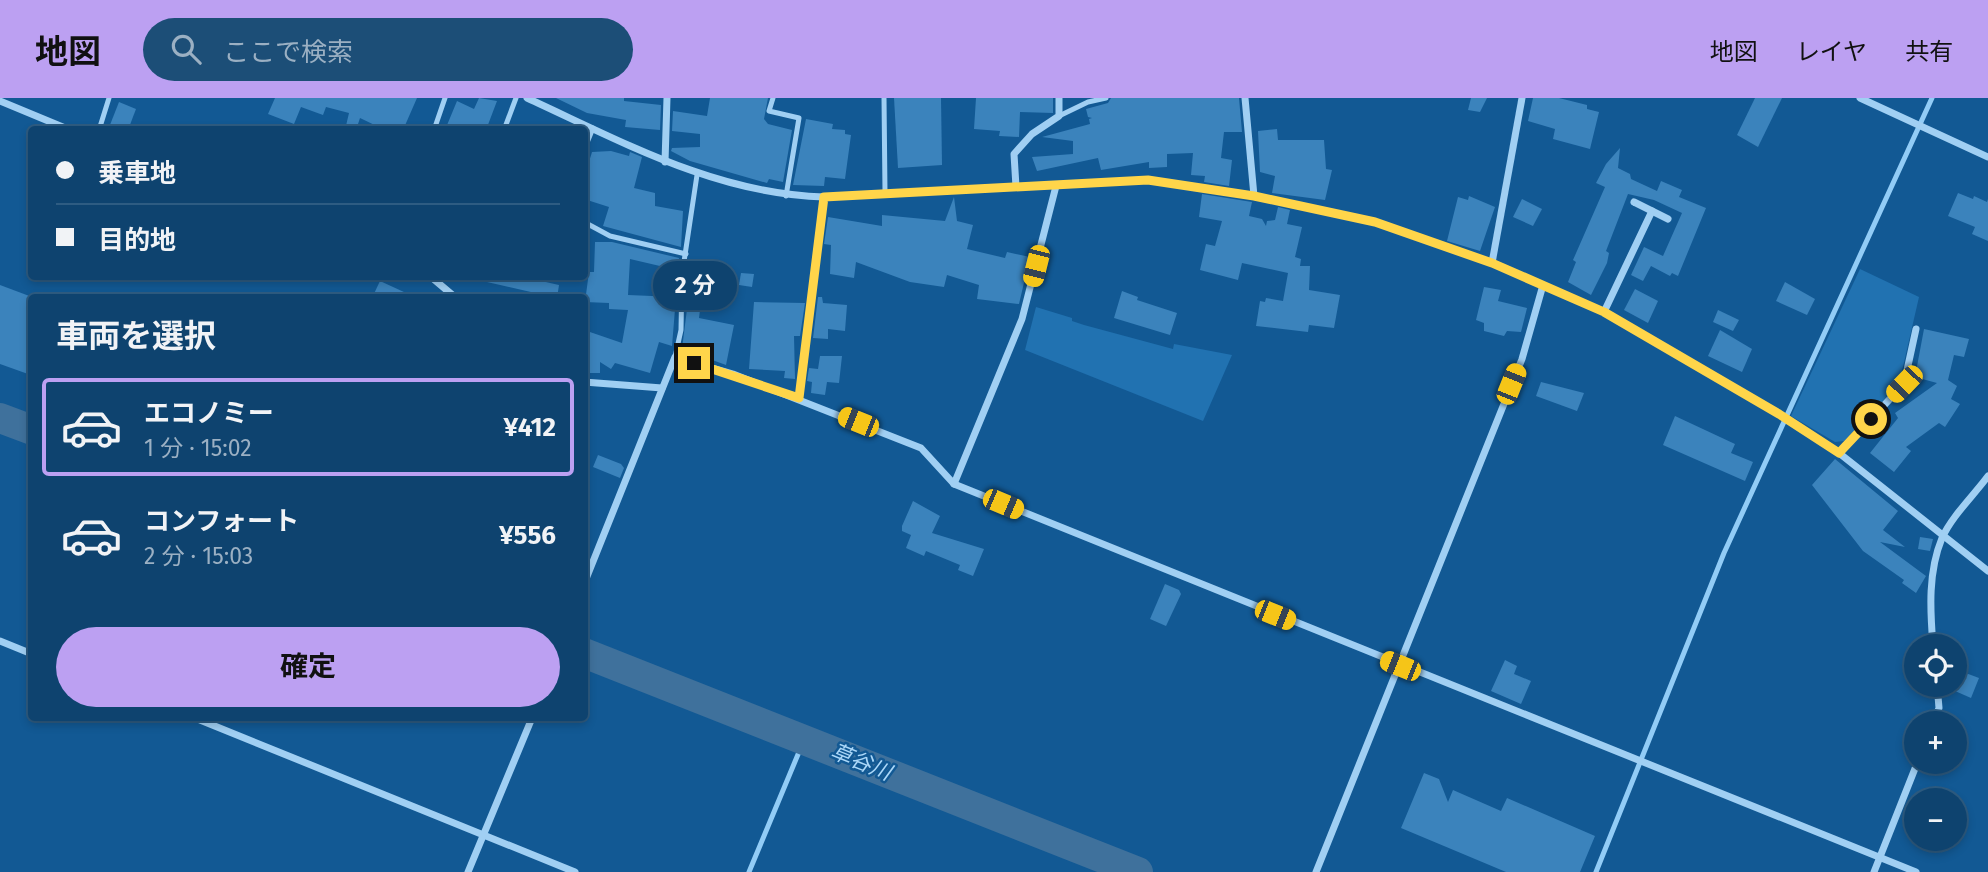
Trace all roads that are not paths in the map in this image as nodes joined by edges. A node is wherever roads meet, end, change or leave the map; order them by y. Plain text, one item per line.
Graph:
1 (109, 98) edge
2 (445, 98) edge
3 (516, 98) edge
4 (527, 98) edge
5 (667, 98) edge
6 (773, 98) edge
7 (884, 98) edge
8 (1059, 98) edge
9 (1106, 98) edge
10 (1245, 98) edge
11 (1522, 98) edge
12 (1860, 98) edge
13 (0, 102) edge
14 (1059, 116) junction
15 (60, 126) edge
16 (100, 126) edge
17 (435, 126) edge
18 (506, 126) edge
19 (593, 128) junction
20 (588, 140) edge
21 (1988, 157) edge
22 (665, 162) junction
23 (697, 175) junction
24 (1056, 186) junction
25 (1016, 187) junction
26 (885, 192) junction
27 (786, 196) junction
28 (1254, 196) junction
29 (824, 197) junction
30 (1634, 202) dead end
31 (1652, 211) junction
32 (1668, 219) dead end
33 (588, 224) edge
34 (686, 254) junction
35 (1492, 263) junction
36 (435, 280) edge
37 (1543, 285) junction
38 (451, 294) edge
39 (1604, 312) junction
40 (1916, 329) dead end
41 (675, 358) junction
42 (588, 382) edge
43 (662, 388) junction
44 (799, 398) junction
45 (1839, 453) junction
46 (1988, 476) edge
47 (954, 484) junction
48 (1943, 536) junction
49 (1988, 571) edge
50 (588, 574) edge
51 (1932, 634) edge
52 (0, 642) edge
53 (28, 652) edge
54 (1400, 666) junction
55 (202, 721) edge
56 (531, 721) edge
57 (1912, 774) edge
58 (483, 835) junction
59 (1879, 858) junction
60 (468, 872) edge
61 (575, 872) edge
62 (1316, 872) edge
63 (1874, 872) edge
64 (1916, 872) edge

1 - 16 lane
2 - 17 lane
3 - 18 lane
4 - 19 street
5 - 22 street
6 - 27 lane
7 - 26 lane
8 - 14 street
9 - 14 lane
10 - 28 street
11 - 35 street
12 - 21 street
13 - 15 street
14 - 25 street
19 - 20 lane
19 - 22 street
22 - 23 street
23 - 27 street
23 - 34 lane
24 - 25 street
24 - 28 street
24 - 47 street
25 - 26 street
26 - 29 street
27 - 29 street
28 - 35 street
29 - 44 street
30 - 31 street
31 - 32 street
31 - 39 street
33 - 34 lane
34 - 41 lane
35 - 37 street
36 - 38 street
37 - 39 street
37 - 54 street
39 - 45 street
40 - 45 street
41 - 43 street
41 - 44 street
42 - 43 street
43 - 50 street
44 - 47 street
45 - 48 street
46 - 48 street
47 - 54 street
48 - 49 street
48 - 51 street
52 - 53 street
54 - 59 street
54 - 62 street
55 - 58 street
56 - 58 street
57 - 59 street
58 - 60 street
58 - 61 street
59 - 63 street
59 - 64 street

